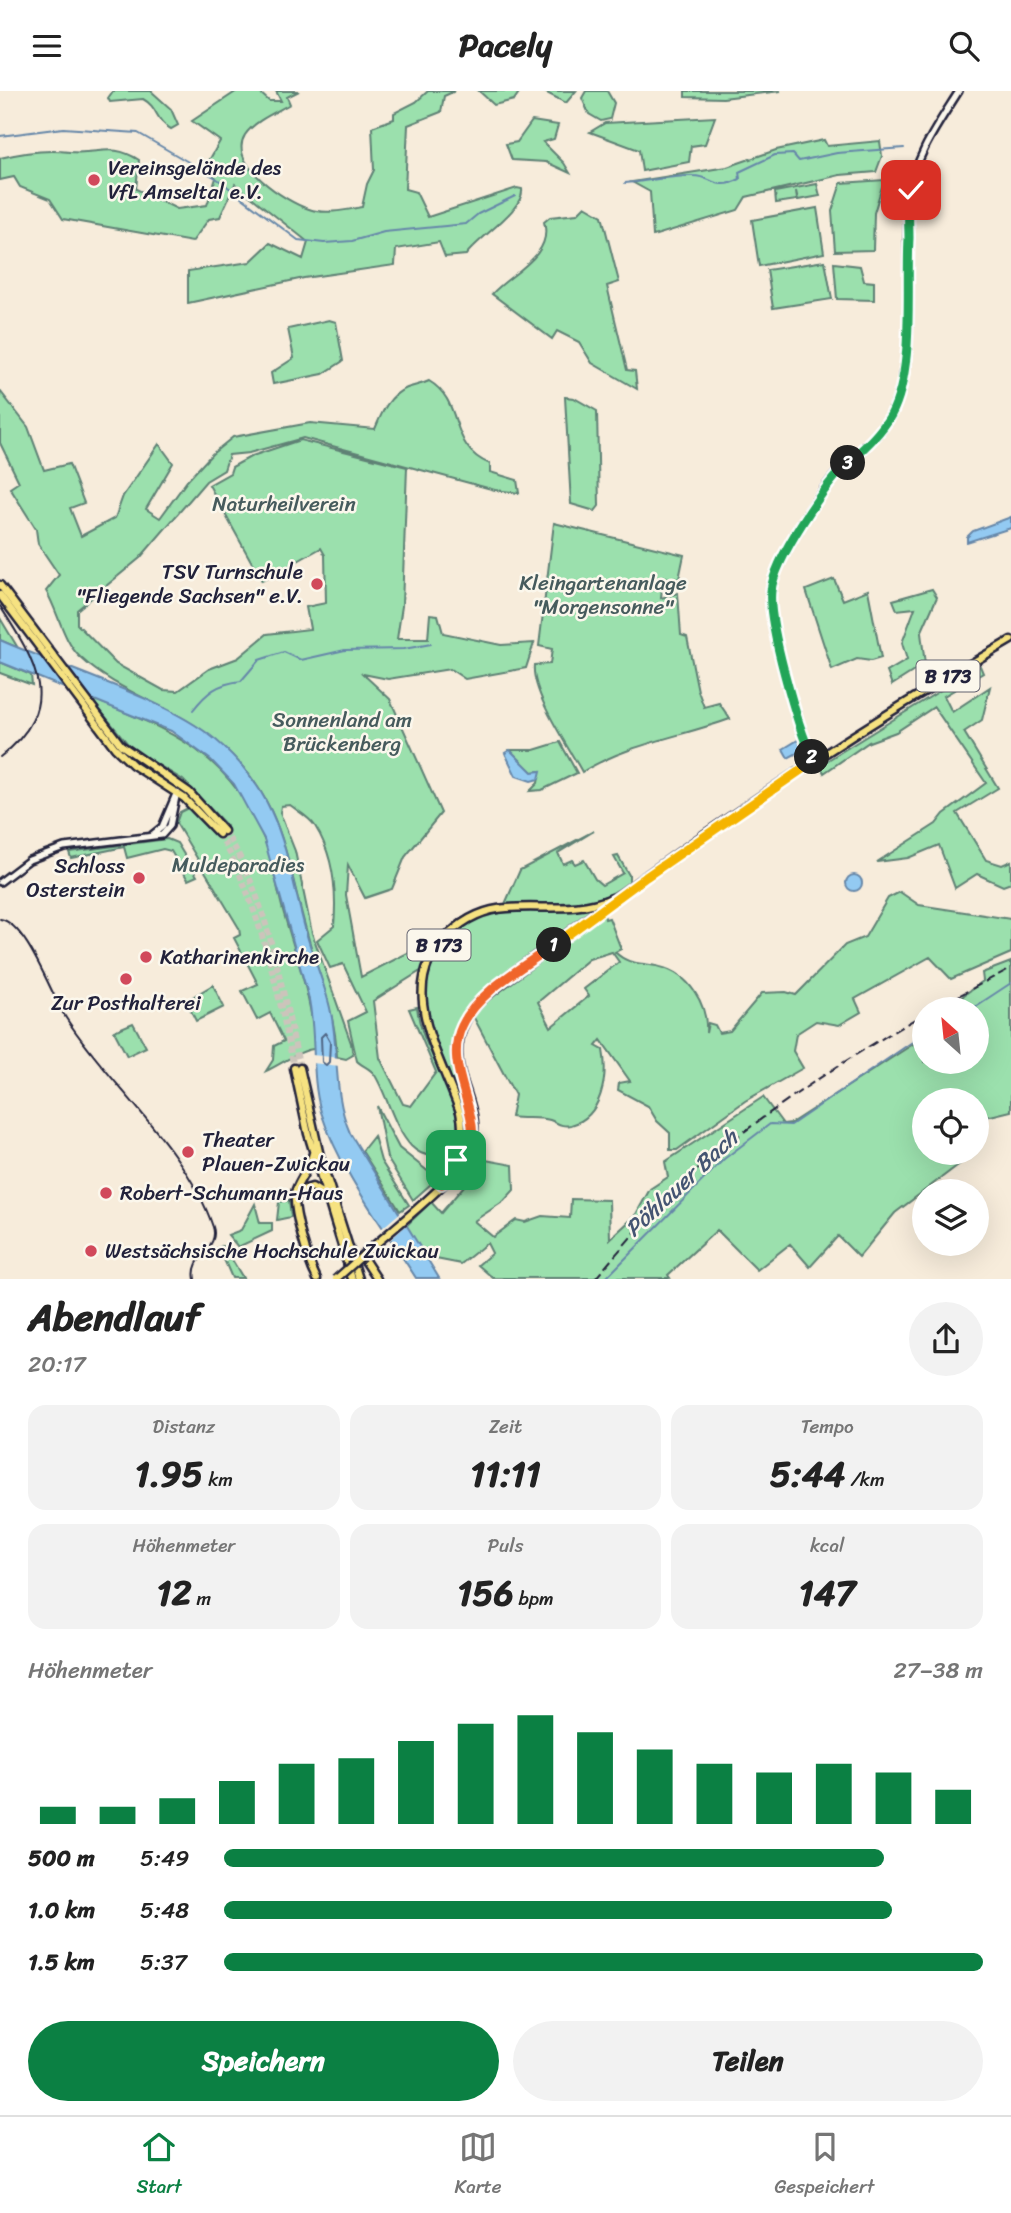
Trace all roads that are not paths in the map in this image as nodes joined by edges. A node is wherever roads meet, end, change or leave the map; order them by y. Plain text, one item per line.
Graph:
1 (959, 91) edge
2 (0, 586) edge
3 (0, 595) edge
4 (32, 633) junction
5 (1011, 640) edge
6 (814, 761) junction
7 (178, 789) junction
8 (193, 805) junction
9 (174, 814) junction
10 (149, 837) junction
11 (0, 882) edge
12 (620, 894) junction
13 (592, 906) junction
14 (597, 912) junction
15 (313, 1151) junction
16 (442, 1184) junction
17 (326, 1195) junction
18 (296, 1198) junction
19 (362, 1256) junction
20 (317, 1279) edge
21 (336, 1279) edge
22 (352, 1279) edge
23 (359, 1279) edge
24 (377, 1279) edge

1 - 6 street
2 - 4 main road
3 - 4 main road
4 - 7 main road
4 - 7 main road
5 - 6 main road, B 173
6 - 12 main road, B 173
7 - 8 main road
7 - 8 main road
7 - 9 street
7 - 10 street
8 - 9 street
9 - 10 street
10 - 11 street
12 - 13 main road, B 173
12 - 14 main road, B 173
13 - 14 main road
13 - 16 main road, B 173
14 - 16 main road, B 173
15 - 17 main road
15 - 18 main road
15 - 23 main road
16 - 19 main road, B 173
17 - 18 main road
17 - 22 main road
18 - 20 main road
19 - 21 main road, B 173, bridge
19 - 24 main road

